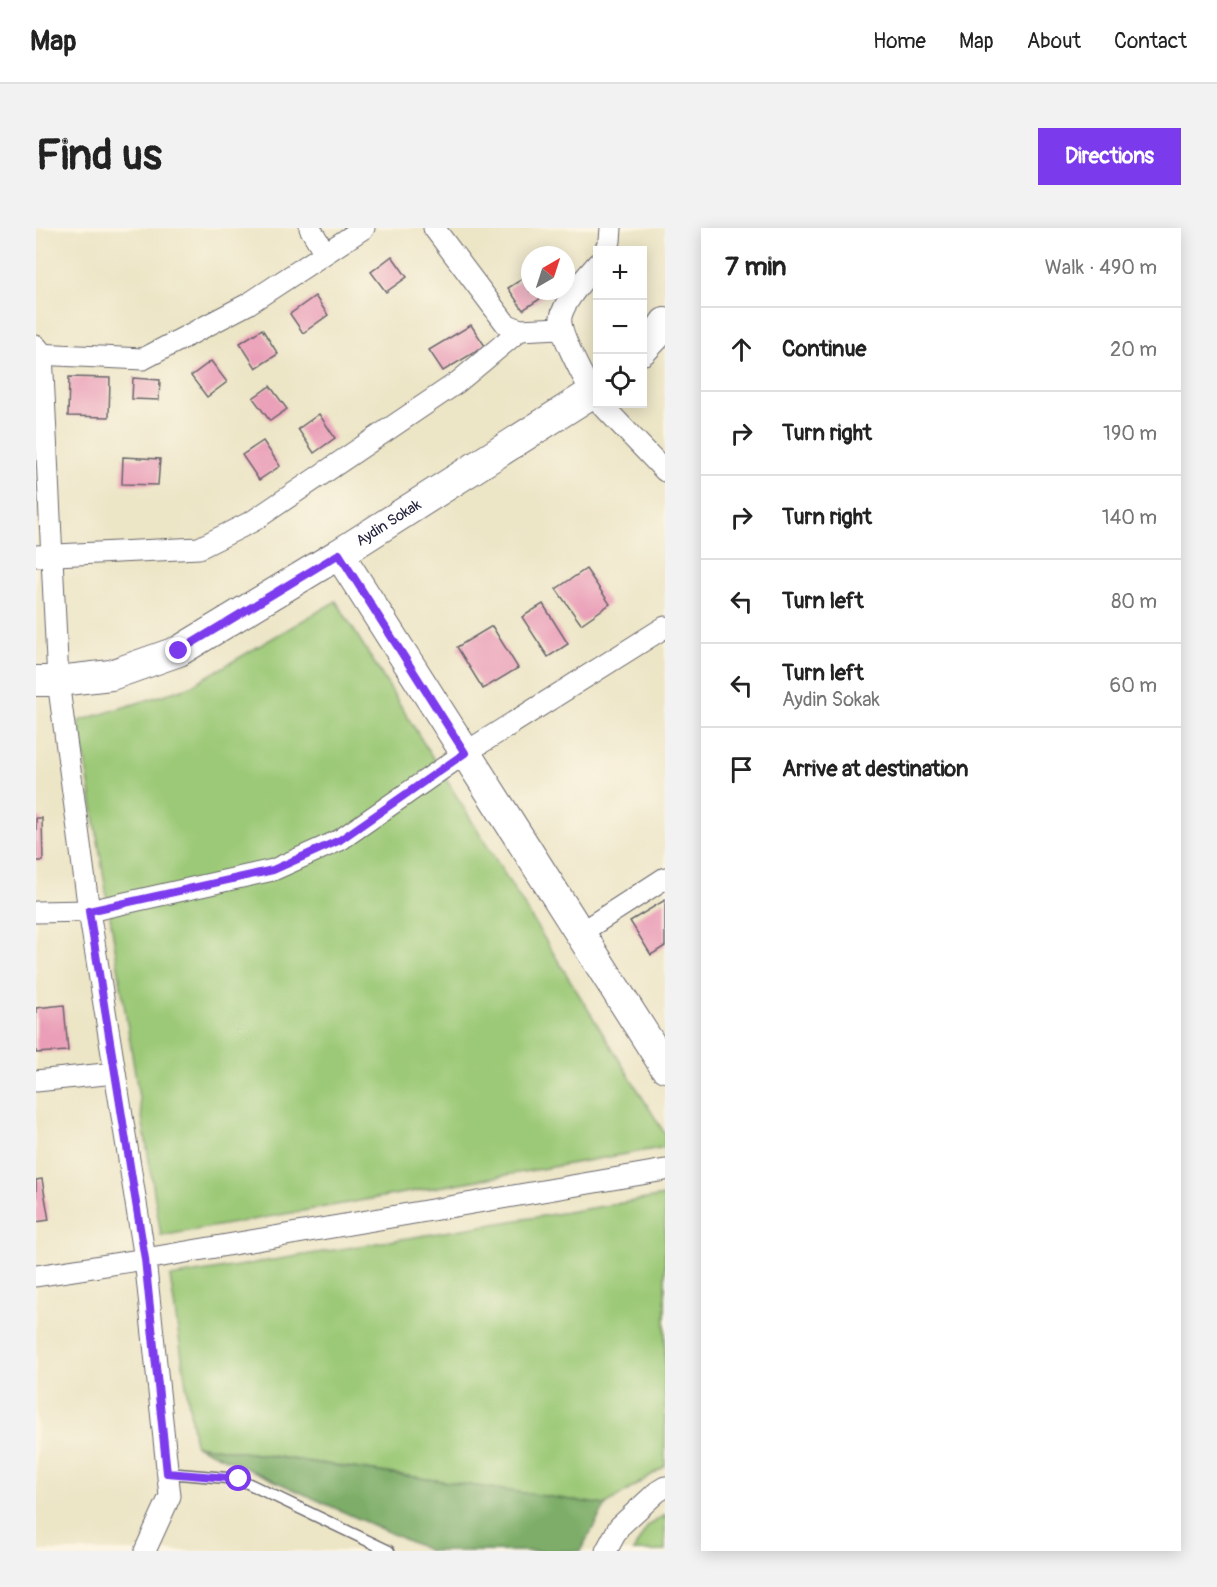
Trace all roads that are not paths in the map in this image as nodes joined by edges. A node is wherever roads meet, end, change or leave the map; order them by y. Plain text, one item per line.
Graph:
1 (310, 228) edge
2 (364, 228) edge
3 (434, 228) edge
4 (611, 228) edge
5 (607, 246) edge
6 (325, 254) junction
7 (593, 268) edge
8 (665, 323) edge
9 (560, 328) junction
10 (520, 330) junction
11 (647, 345) edge
12 (38, 351) edge
13 (593, 390) edge
14 (593, 399) edge
15 (607, 408) edge
16 (665, 471) edge
17 (339, 554) junction
18 (44, 556) edge
19 (665, 627) edge
20 (47, 681) edge
21 (465, 753) junction
22 (665, 878) edge
23 (89, 911) junction
24 (36, 912) edge
25 (580, 933) junction
26 (665, 1066) edge
27 (115, 1073) junction
28 (36, 1081) edge
29 (665, 1170) edge
30 (145, 1259) junction
31 (36, 1276) edge
32 (167, 1473) junction
33 (665, 1487) edge
34 (145, 1551) edge
35 (389, 1551) edge
36 (606, 1551) edge

1 - 6 street
2 - 6 street
3 - 10 street
4 - 5 street
6 - 12 street
7 - 9 street
8 - 11 street
9 - 10 street
9 - 13 street
10 - 18 street
12 - 18 street
14 - 17 street, Aydin Sokak
15 - 16 street
17 - 20 street, Aydin Sokak
17 - 21 street
18 - 20 street
19 - 21 street
20 - 23 street
21 - 23 street
21 - 25 street
22 - 25 street
23 - 24 street
23 - 27 street
25 - 26 street
27 - 28 street
27 - 30 street
29 - 30 street
30 - 31 street
30 - 32 street
32 - 34 street
32 - 35 lane
33 - 36 street

